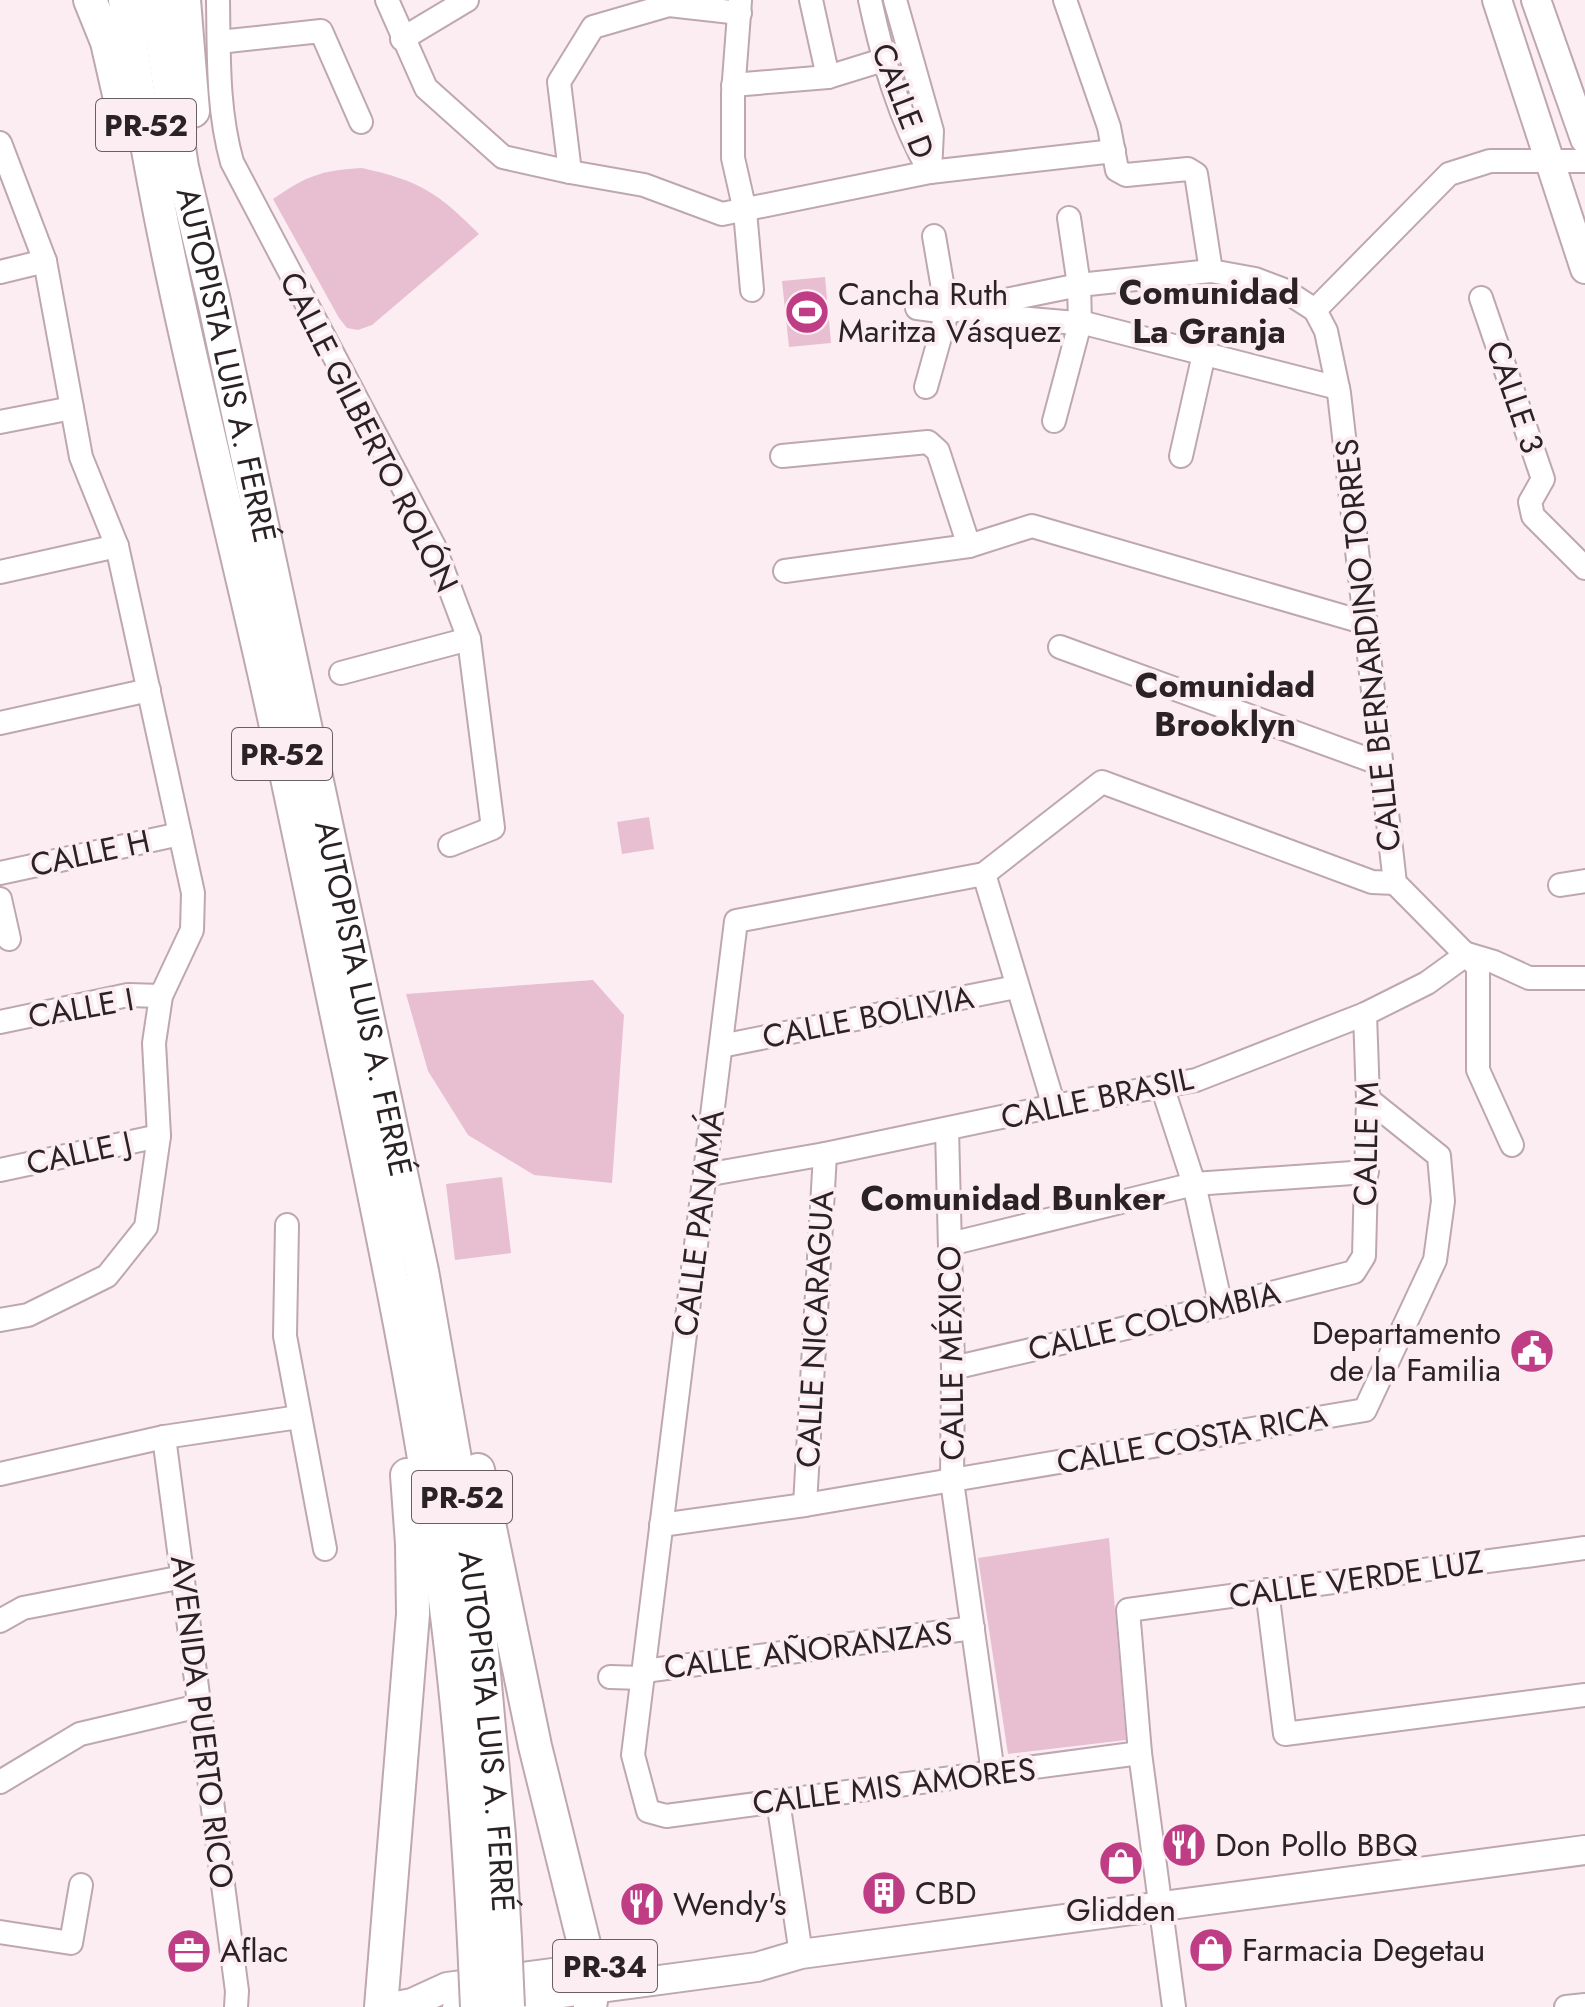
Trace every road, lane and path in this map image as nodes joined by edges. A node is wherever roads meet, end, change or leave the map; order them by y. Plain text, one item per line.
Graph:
1 (90, 0) edge
2 (125, 0) edge
3 (156, 0) edge
4 (184, 0) edge
5 (218, 0) edge
6 (387, 0) edge
7 (467, 0) edge
8 (811, 0) edge
9 (870, 0) edge
10 (895, 0) edge
11 (1065, 0) edge
12 (1497, 0) edge
13 (1536, 0) edge
14 (740, 6) edge
15 (402, 39) junction
16 (219, 42) junction
17 (883, 60) junction
18 (828, 77) junction
19 (733, 85) junction
20 (361, 122) dead end
21 (1585, 139) edge
22 (0, 143) edge
23 (1114, 151) junction
24 (1549, 160) junction
25 (1585, 161) edge
26 (570, 172) junction
27 (930, 172) junction
28 (745, 211) junction
29 (1069, 218) dead end
30 (934, 236) dead end
31 (168, 250) junction
32 (45, 261) junction
33 (1585, 269) edge
34 (1211, 271) junction
35 (0, 272) edge
36 (1079, 285) junction
37 (752, 290) dead end
38 (1481, 298) dead end
39 (214, 301) junction
40 (917, 308) dead end
41 (1315, 310) junction
42 (947, 312) junction
43 (1080, 323) junction
44 (1204, 354) junction
45 (926, 387) dead end
46 (1338, 388) junction
47 (72, 408) junction
48 (1054, 421) dead end
49 (0, 422) edge
50 (782, 456) dead end
51 (1181, 456) dead end
52 (117, 546) junction
53 (969, 546) junction
54 (1585, 568) edge
55 (785, 571) dead end
56 (0, 572) edge
57 (1366, 623) junction
58 (469, 639) junction
59 (1060, 647) dead end
60 (341, 673) dead end
61 (149, 690) junction
62 (0, 723) edge
63 (1381, 764) junction
64 (180, 834) junction
65 (450, 845) dead end
66 (0, 873) edge
67 (984, 874) junction
68 (1585, 881) edge
69 (1395, 883) junction
70 (1560, 885) dead end
71 (0, 899) edge
72 (9, 939) dead end
73 (1467, 954) junction
74 (1585, 977) edge
75 (1016, 987) junction
76 (161, 996) junction
77 (1365, 1014) junction
78 (0, 1022) edge
79 (721, 1046) junction
80 (1162, 1086) junction
81 (1368, 1099) junction
82 (1054, 1106) junction
83 (947, 1129) junction
84 (159, 1136) junction
85 (1512, 1145) dead end
86 (825, 1154) junction
87 (0, 1170) edge
88 (1367, 1172) junction
89 (705, 1175) junction
90 (1194, 1184) junction
91 (287, 1225) dead end
92 (950, 1244) junction
93 (388, 1260) junction
94 (422, 1271) junction
95 (1354, 1272) joint
96 (1221, 1306) junction
97 (0, 1320) edge
98 (953, 1368) junction
99 (299, 1417) junction
100 (164, 1437) junction
101 (0, 1474) edge
102 (952, 1481) junction
103 (805, 1505) junction
104 (661, 1525) junction
105 (1585, 1548) edge
106 (325, 1549) dead end
107 (183, 1577) junction
108 (1267, 1590) junction
109 (0, 1621) edge
110 (973, 1628) junction
111 (643, 1674) junction
112 (610, 1677) dead end
113 (1585, 1695) edge
114 (199, 1706) junction
115 (1140, 1753) junction
116 (993, 1773) junction
117 (0, 1782) edge
118 (778, 1801) junction
119 (648, 1811) joint
120 (1585, 1850) edge
121 (81, 1885) dead end
122 (1161, 1906) junction
123 (0, 1932) edge
124 (490, 1940) junction
125 (801, 1954) junction
126 (591, 1988) edge
127 (1585, 2005) edge
128 (395, 2006) edge
129 (236, 2007) edge
130 (441, 2007) edge
131 (457, 2007) edge
132 (477, 2007) edge
133 (508, 2007) edge
134 (1174, 2007) edge
135 (1566, 2007) edge

1 - 31 highway
2 - 31 highway, AUTOPISTA LUIS A. FERRÉ / PR-52
3 - 39 highway, AUTOPISTA LUIS A. FERRÉ / PR-52
4 - 39 highway
5 - 16 street, CALLE GILBERTO ROLÓN
6 - 15 street
7 - 15 street
8 - 18 street
9 - 17 street, CALLE D
10 - 27 street, CALLE D
11 - 23 street
12 - 24 main road
13 - 21 main road
14 - 19 street
14 - 26 street
15 - 26 street
16 - 20 street
16 - 58 street, CALLE GILBERTO ROLÓN
17 - 18 street
17 - 27 street, CALLE D
18 - 19 street
19 - 28 street
22 - 32 street
23 - 27 street
23 - 34 street
24 - 25 street
24 - 33 main road
24 - 41 street
26 - 28 street
27 - 28 street
28 - 37 street
29 - 36 street
30 - 42 street
31 - 93 highway, AUTOPISTA LUIS A. FERRÉ / PR-52
32 - 35 street
32 - 47 street
34 - 36 street
34 - 41 street
36 - 42 street
36 - 43 street
38 - 54 street, CALLE 3
39 - 94 highway, AUTOPISTA LUIS A. FERRÉ / PR-52
40 - 42 street
41 - 46 street, CALLE BERNARDINO TORRES
42 - 43 street
42 - 45 street
43 - 44 street
43 - 48 street
44 - 46 street
44 - 51 street
46 - 57 street, CALLE BERNARDINO TORRES
47 - 49 street
47 - 52 street
50 - 53 street
52 - 56 street
52 - 61 street
53 - 55 street
53 - 57 street
57 - 63 street, CALLE BERNARDINO TORRES
58 - 60 street
58 - 65 street, CALLE GILBERTO ROLÓN
59 - 63 street
61 - 62 street
61 - 64 street
63 - 69 street, CALLE BERNARDINO TORRES
64 - 66 street, CALLE H
64 - 76 street
67 - 69 street
67 - 75 street
67 - 79 street, CALLE PANAMÁ
68 - 70 street
69 - 73 street, CALLE BERNARDINO TORRES
71 - 72 street
73 - 74 street
73 - 77 street, CALLE BRASIL
73 - 85 street
75 - 79 street, CALLE BOLIVIA
75 - 82 street
76 - 78 street, CALLE I
76 - 84 street
77 - 80 street, CALLE BRASIL
77 - 81 street, CALLE M
79 - 89 street, CALLE PANAMÁ
80 - 82 street, CALLE BRASIL
80 - 90 street
81 - 88 street, CALLE M
81 - 102 street, CALLE COSTA RICA
82 - 83 street, CALLE BRASIL
83 - 86 street, CALLE BRASIL
83 - 92 street, CALLE MÉXICO
84 - 87 street, CALLE J
84 - 97 street
86 - 89 street, CALLE BRASIL
86 - 103 street, CALLE NICARAGUA
88 - 90 street
88 - 95 street, CALLE M
89 - 104 street, CALLE PANAMÁ
90 - 92 street
90 - 96 street
91 - 99 street
92 - 98 street, CALLE MÉXICO
93 - 124 highway, AUTOPISTA LUIS A. FERRÉ / PR-52
93 - 128 highway
94 - 124 highway, AUTOPISTA LUIS A. FERRÉ / PR-52
94 - 126 highway
95 - 96 street, CALLE COLOMBIA
96 - 98 street, CALLE COLOMBIA
98 - 102 street, CALLE MÉXICO
99 - 100 street
99 - 106 street
100 - 101 street
100 - 107 street, AVENIDA PUERTO RICO
102 - 103 street, CALLE COSTA RICA
102 - 110 street, CALLE MÉXICO
103 - 104 street, CALLE COSTA RICA
104 - 111 street, CALLE PANAMÁ
105 - 108 street, CALLE VERDE LUZ
107 - 109 street
107 - 114 street, AVENIDA PUERTO RICO
108 - 113 street
108 - 115 street, CALLE VERDE LUZ
110 - 111 street, CALLE AÑORANZAS
110 - 116 street, CALLE MÉXICO
111 - 112 street, CALLE AÑORANZAS
111 - 119 street, CALLE PANAMÁ
114 - 117 street
114 - 129 street, AVENIDA PUERTO RICO
115 - 116 street, CALLE MIS AMORES
115 - 122 street
116 - 118 street, CALLE MIS AMORES
118 - 119 street, CALLE MIS AMORES
118 - 125 street
120 - 122 main road, PR-34
121 - 123 street
122 - 125 main road, PR-34
122 - 134 street
124 - 132 highway, AUTOPISTA LUIS A. FERRÉ / PR-52, bridge
124 - 133 highway, AUTOPISTA LUIS A. FERRÉ / PR-52, bridge
125 - 126 main road, PR-34
126 - 128 main road, PR-34
126 - 131 main road, PR-34
127 - 135 street
128 - 130 main road

